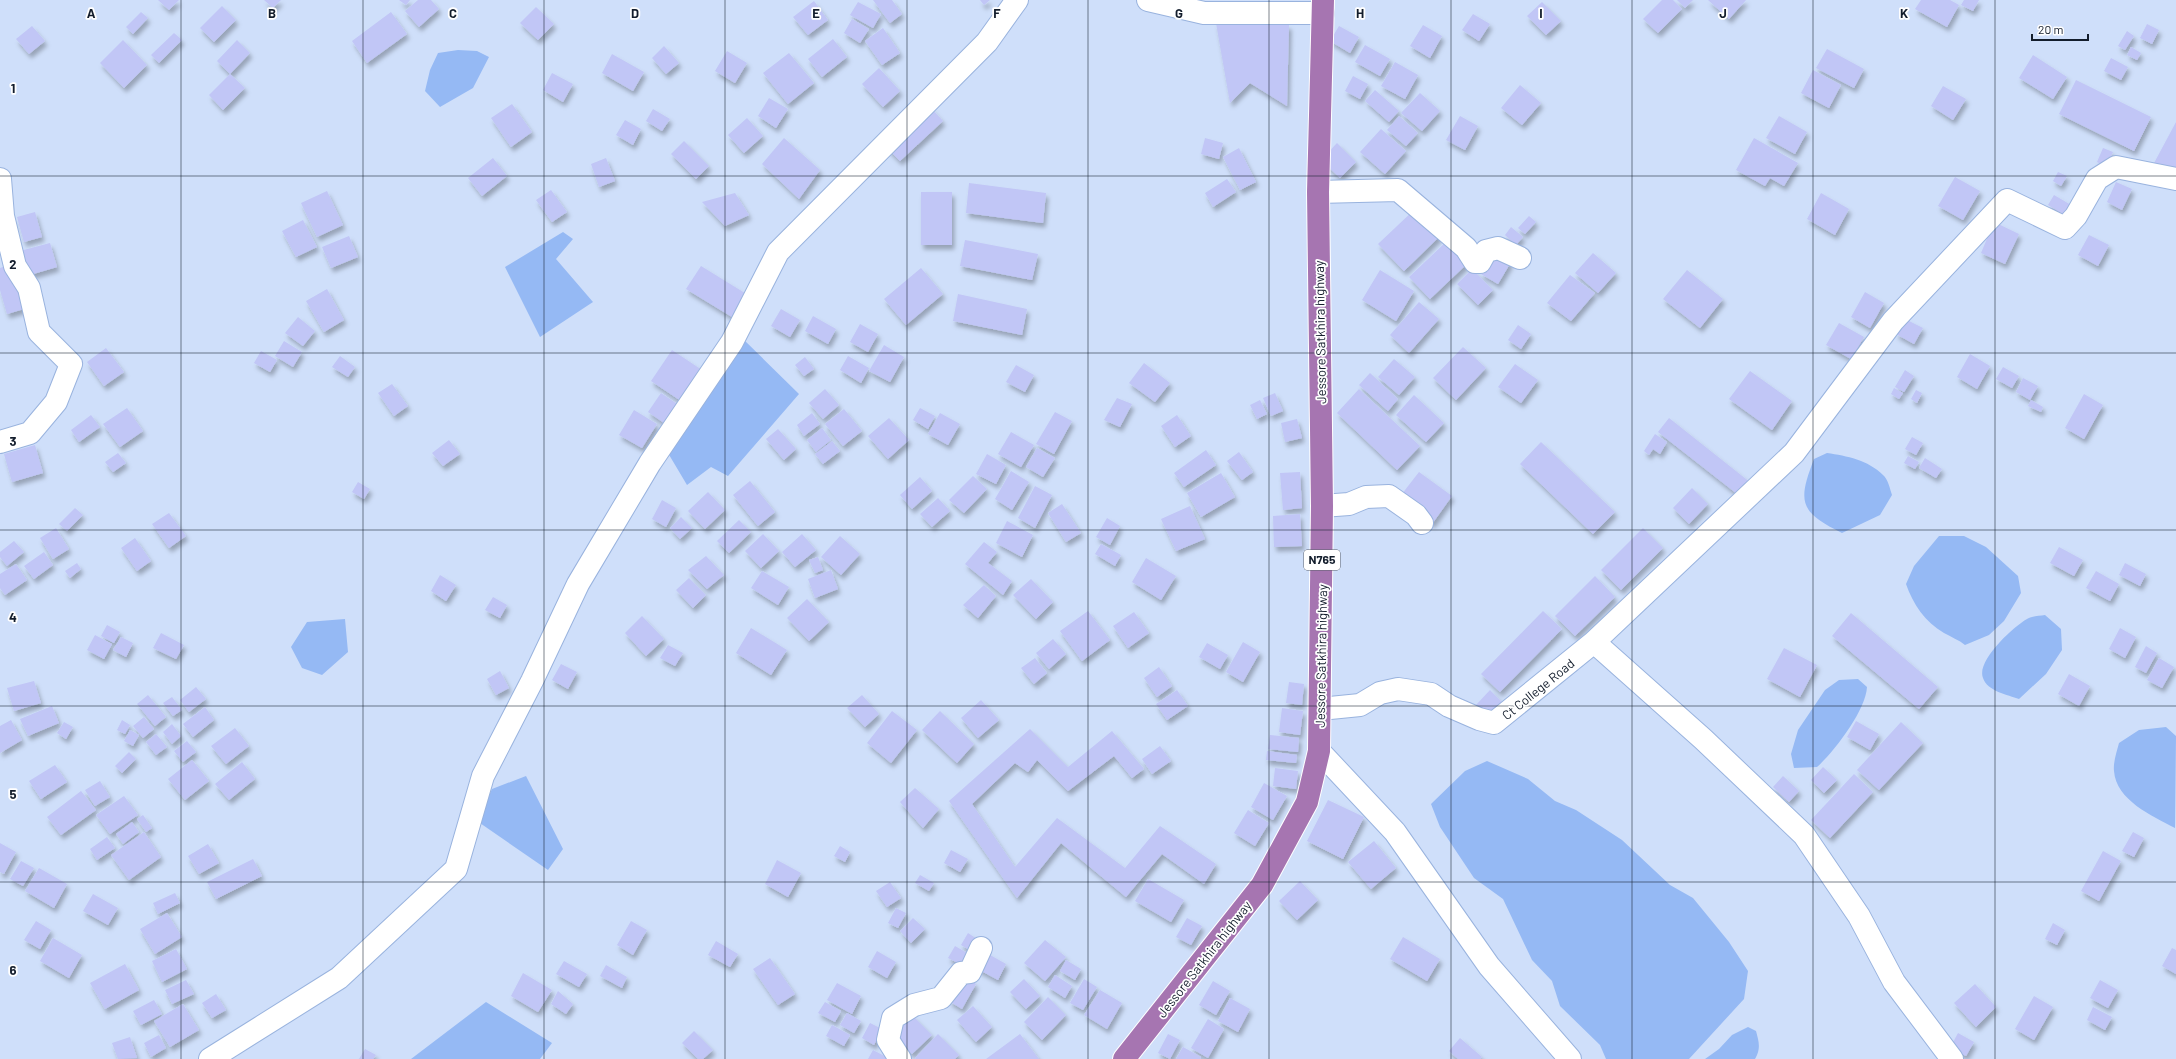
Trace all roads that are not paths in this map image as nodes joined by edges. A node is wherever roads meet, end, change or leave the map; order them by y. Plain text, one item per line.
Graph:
1 (1017, 0) edge
2 (1148, 0) edge
3 (1323, 7) edge
4 (0, 179) edge
5 (2176, 179) edge
6 (1318, 192) junction
7 (1520, 258) dead end
8 (0, 442) edge
9 (1322, 506) junction
10 (1422, 523) dead end
11 (1594, 642) junction
12 (1320, 709) junction
13 (1319, 751) junction
14 (981, 948) dead end
15 (210, 1059) edge
16 (900, 1059) edge
17 (1124, 1059) edge
18 (1570, 1059) edge
19 (1952, 1059) edge

1 - 15 street
2 - 3 street
3 - 6 highway, Jessore Satkhira highway / N765
4 - 8 street
5 - 11 street
6 - 7 street
6 - 9 highway, Jessore Satkhira highway / N765
9 - 10 street
9 - 12 highway, Jessore Satkhira highway / N765
11 - 12 street, Ct College Road
11 - 19 street
12 - 13 highway, Jessore Satkhira highway / N765
13 - 17 highway, Jessore Satkhira highway / N765
13 - 18 street
14 - 16 street

